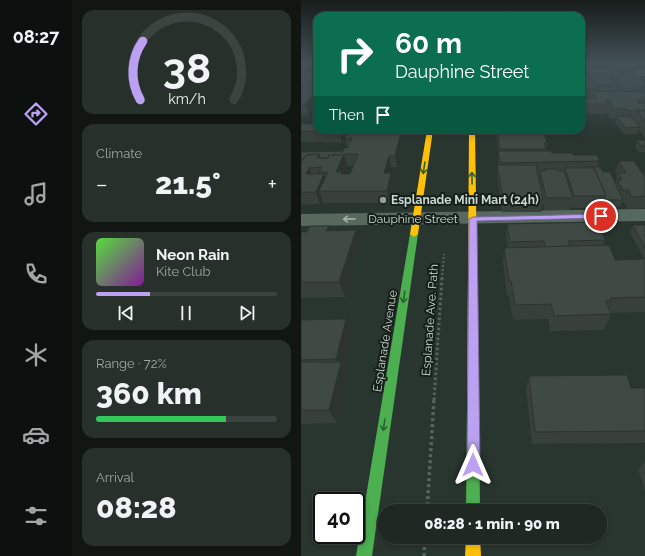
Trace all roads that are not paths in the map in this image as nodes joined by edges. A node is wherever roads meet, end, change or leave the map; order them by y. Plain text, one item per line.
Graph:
1 (429, 134) edge
2 (472, 134) edge
3 (645, 215) edge
4 (416, 219) junction
5 (473, 219) junction
6 (301, 220) edge
7 (473, 504) edge
8 (473, 544) edge
9 (364, 556) edge
10 (473, 556) edge

1 -> 4 street, Esplanade Avenue
5 -> 2 street
3 - 5 street, Dauphine Street
4 - 5 street, Dauphine Street
4 -> 6 street, Dauphine Street
4 -> 9 street, Esplanade Avenue
5 - 7 street
8 - 10 street

